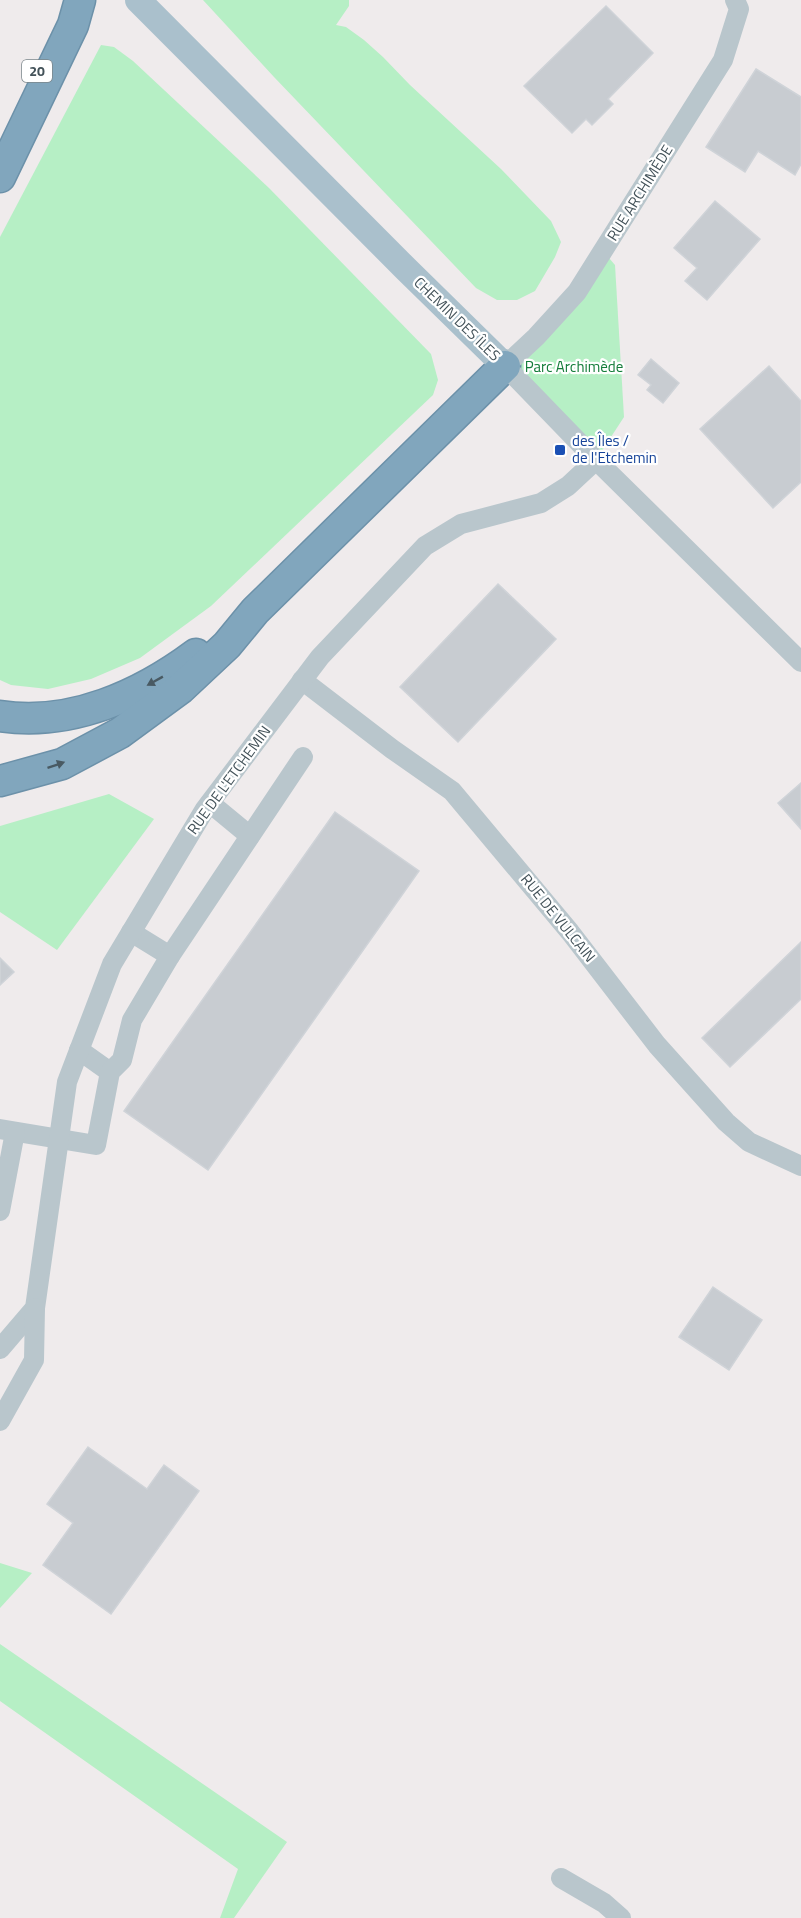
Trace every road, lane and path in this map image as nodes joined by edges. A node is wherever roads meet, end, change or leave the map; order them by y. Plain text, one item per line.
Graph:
1 (75, 0) edge
2 (80, 0) edge
3 (138, 0) edge
4 (735, 0) edge
5 (0, 141) edge
6 (0, 177) edge
7 (505, 366) junction
8 (596, 460) junction
9 (255, 611) junction
10 (801, 662) edge
11 (303, 680) junction
12 (0, 716) edge
13 (303, 757) dead end
14 (0, 781) edge
15 (210, 803) junction
16 (250, 836) junction
17 (131, 932) junction
18 (170, 956) junction
19 (79, 1050) junction
20 (110, 1072) junction
21 (8, 1130) edge
22 (58, 1139) junction
23 (801, 1166) edge
24 (1, 1203) edge
25 (35, 1308) junction
26 (0, 1349) edge
27 (0, 1420) edge
28 (561, 1878) dead end
29 (621, 1918) edge

1 - 5 highway, 20
2 - 6 highway
3 - 7 main road, CHEMIN DES ÎLES
4 - 7 street, RUE ARCHIMÈDE
7 - 8 street, CHEMIN DES ÎLES
7 - 9 highway
8 - 10 street, CHEMIN DES ÎLES
8 - 11 street, RUE DE L'ETCHEMIN
9 -> 12 highway
14 -> 9 highway
11 - 15 street, RUE DE L'ETCHEMIN
11 - 23 street, RUE DE VULCAIN
13 - 16 street
15 - 16 street
15 - 17 street, RUE DE L'ETCHEMIN
16 - 18 street
17 - 18 street
17 - 19 street, RUE DE L'ETCHEMIN
18 - 20 street
19 - 20 street
19 - 22 street, RUE DE L'ETCHEMIN
20 - 22 street
21 - 22 street
21 - 24 street
22 - 25 street, RUE DE L'ETCHEMIN
25 - 26 street
25 - 27 street, RUE DE L'ETCHEMIN
28 - 29 street

